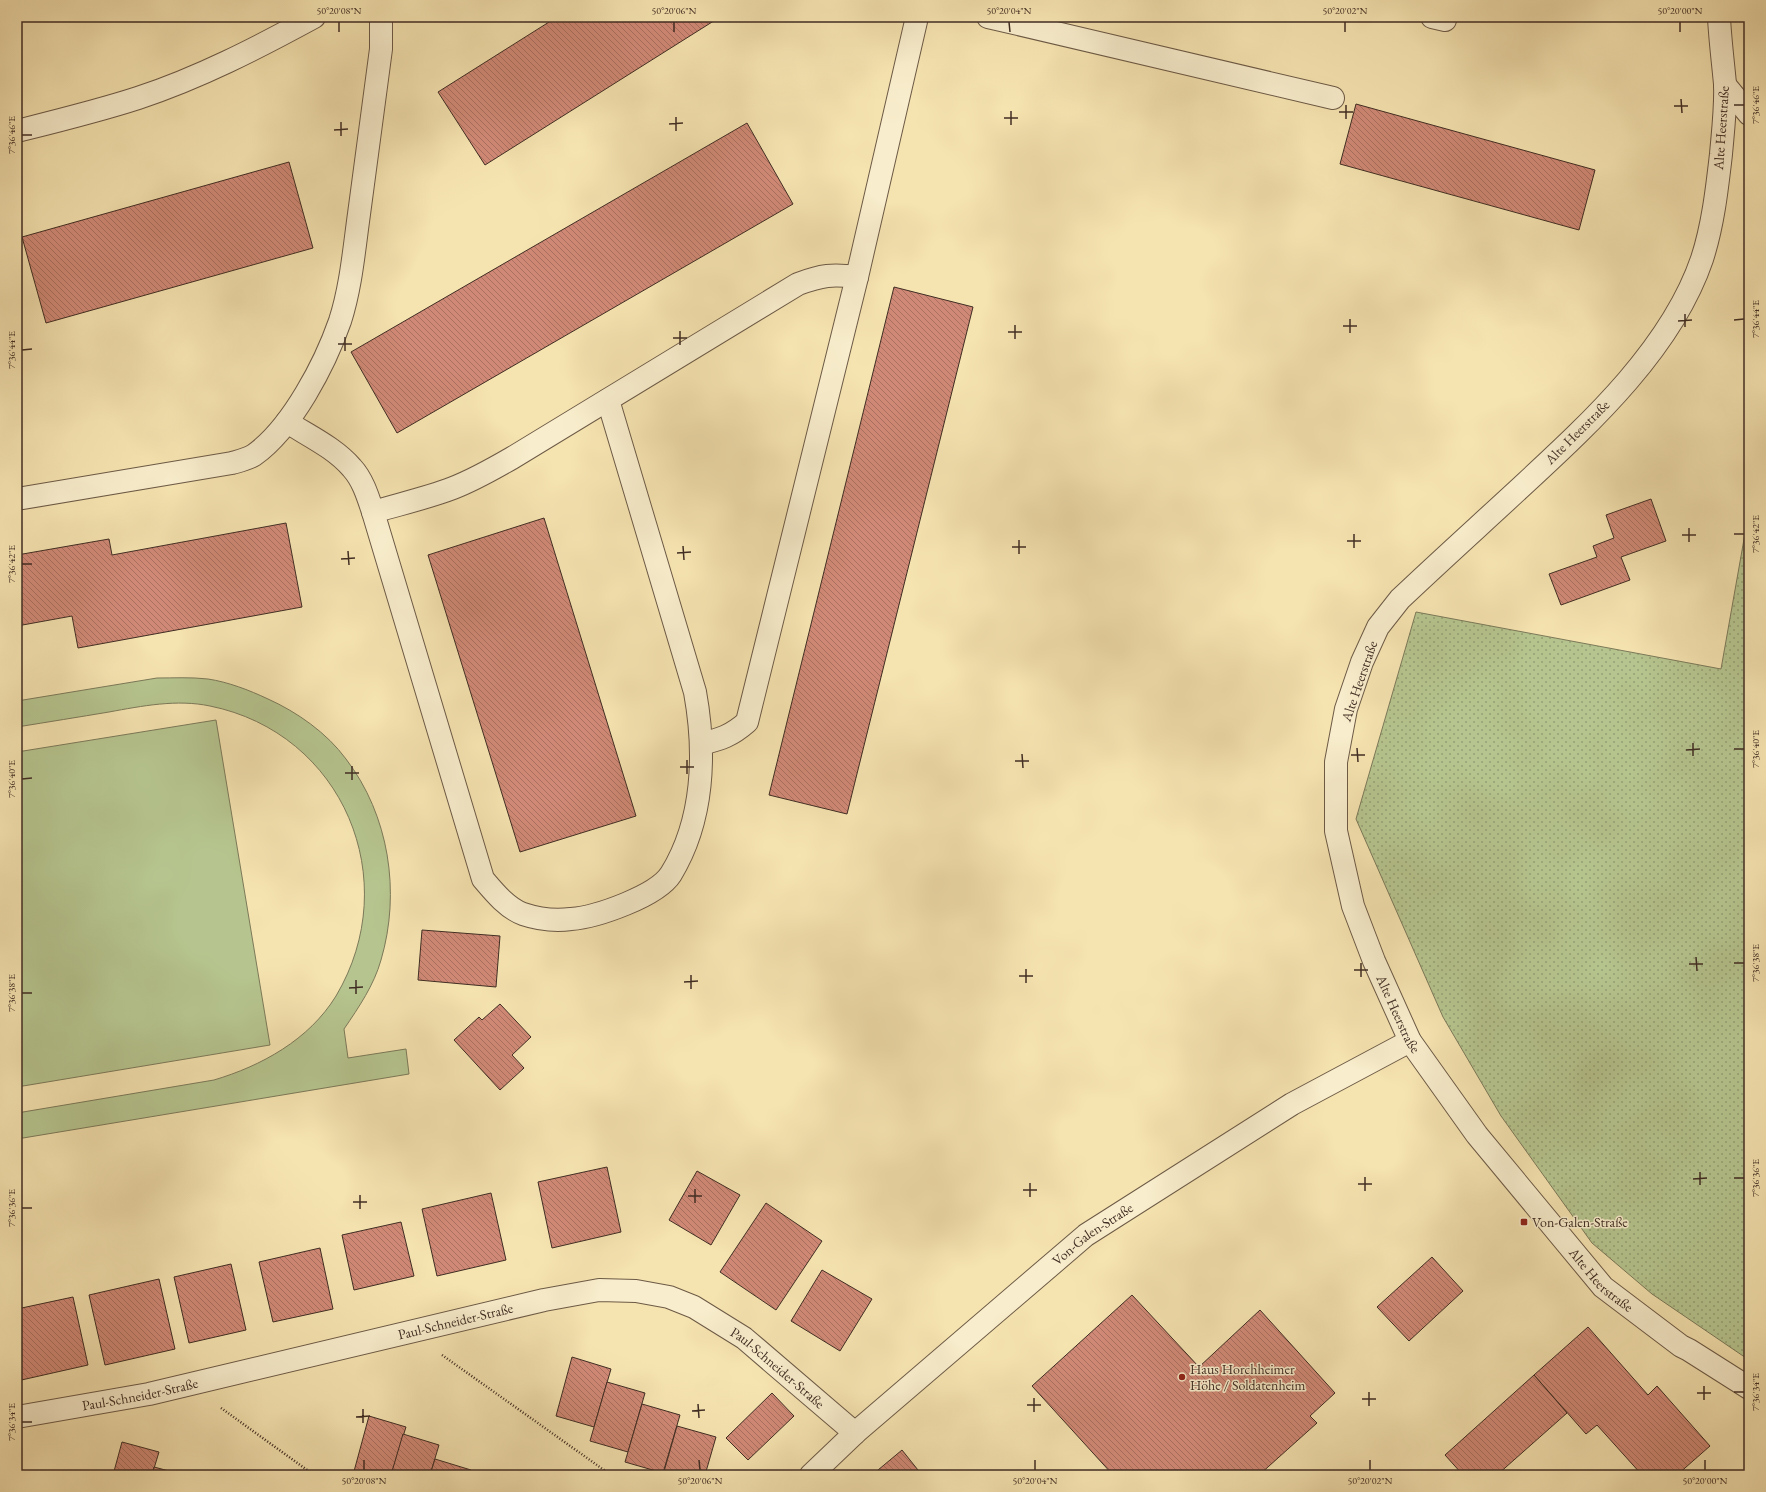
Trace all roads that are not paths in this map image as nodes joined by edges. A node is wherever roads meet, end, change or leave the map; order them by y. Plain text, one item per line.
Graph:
1 (314, 17) edge
2 (381, 17) edge
3 (917, 17) edge
4 (988, 17) edge
5 (1719, 17) edge
6 (1725, 86) junction
7 (1333, 98) dead end
8 (1749, 114) edge
9 (17, 131) edge
10 (857, 277) junction
11 (608, 400) junction
12 (287, 422) junction
13 (17, 499) edge
14 (373, 512) junction
15 (701, 744) junction
16 (1410, 1041) junction
17 (1749, 1388) edge
18 (17, 1417) edge
19 (855, 1433) junction
20 (811, 1475) edge

1 - 9 street
2 - 12 street
3 - 10 street
4 - 7 street
5 - 6 street, Alte Heerstraße
6 - 8 street
6 - 16 street, Alte Heerstraße
10 - 11 street
10 - 15 street
11 - 14 street
11 - 15 street
12 - 13 street
12 - 14 street
14 - 15 street
16 - 17 street, Alte Heerstraße
16 - 19 street, Von-Galen-Straße
18 - 19 street, Paul-Schneider-Straße
19 - 20 street, Von-Galen-Straße

